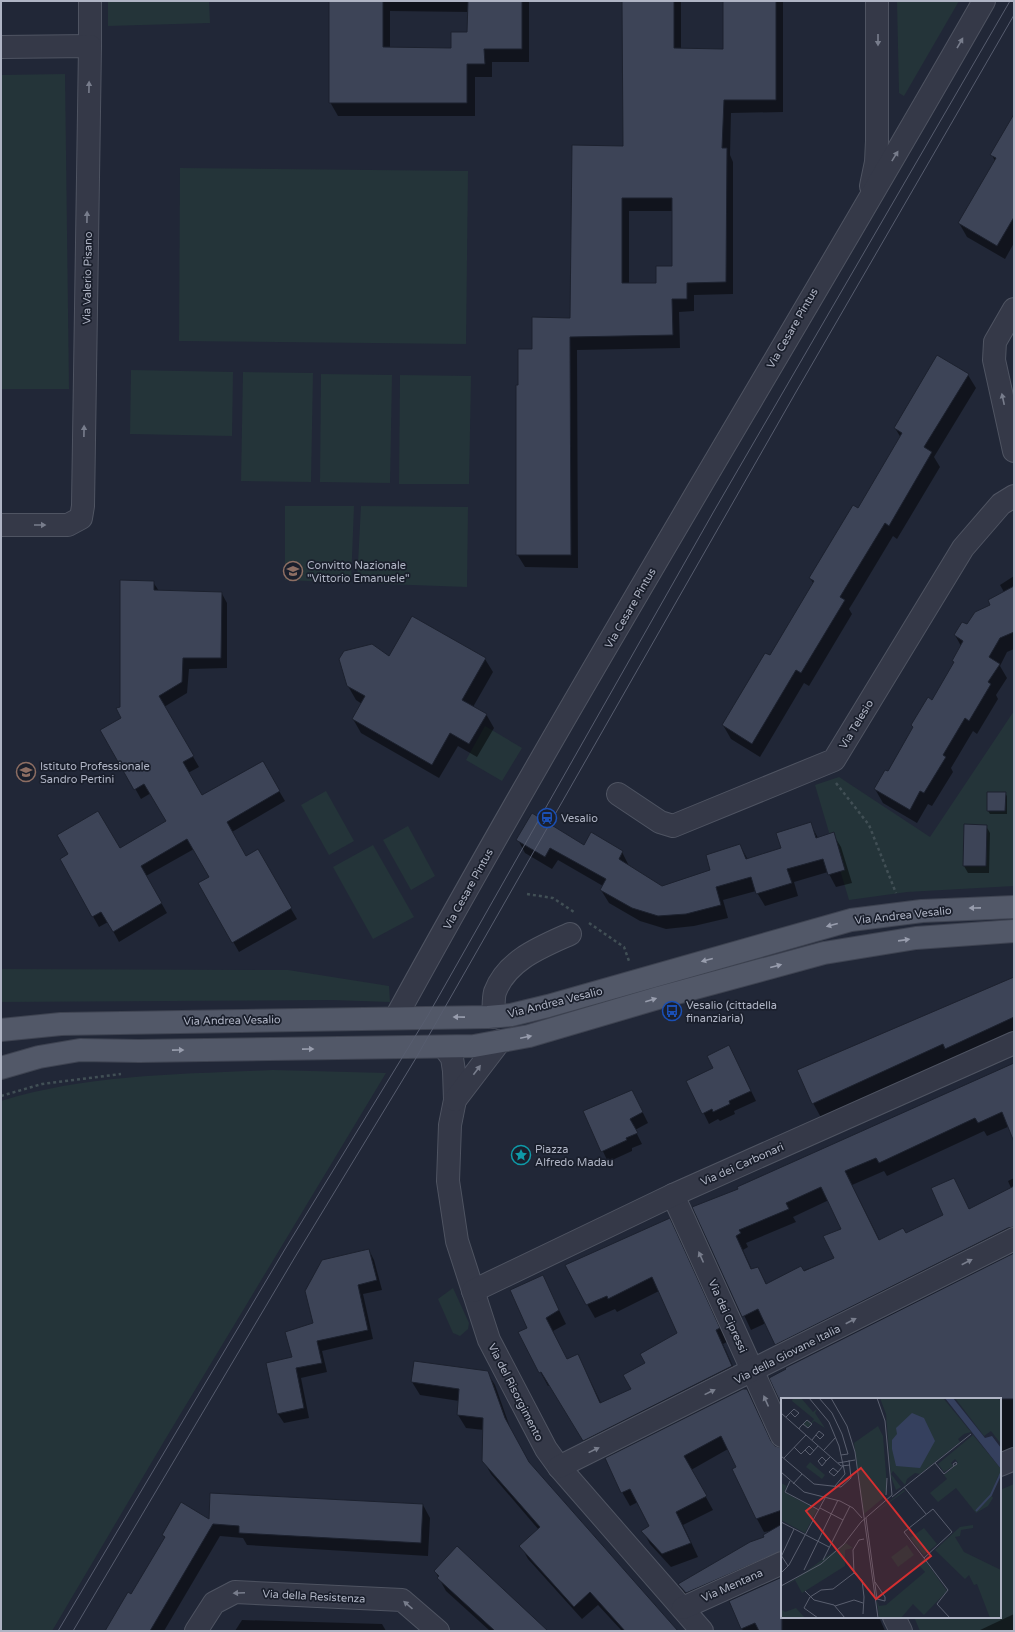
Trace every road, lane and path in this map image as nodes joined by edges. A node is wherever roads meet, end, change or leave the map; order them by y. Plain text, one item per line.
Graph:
1 (90, 1) edge
2 (877, 1) edge
3 (984, 1) edge
4 (90, 46) junction
5 (1, 47) edge
6 (878, 104) junction
7 (921, 112) junction
8 (867, 201) junction
9 (1014, 309) edge
10 (1014, 451) edge
11 (1014, 496) edge
12 (1, 525) edge
13 (822, 765) junction
14 (618, 794) dead end
15 (527, 894) dead end
16 (899, 899) dead end
17 (1014, 907) edge
18 (578, 923) junction
19 (1014, 931) edge
20 (637, 981) junction
21 (396, 1017) junction
22 (493, 1017) junction
23 (1, 1019) edge
24 (61, 1024) junction
25 (1, 1030) edge
26 (500, 1041) junction
27 (1014, 1043) edge
28 (444, 1047) junction
29 (139, 1051) junction
30 (1, 1068) edge
31 (1, 1082) edge
32 (455, 1100) junction
33 (673, 1195) junction
34 (1014, 1239) edge
35 (473, 1291) junction
36 (753, 1371) junction
37 (781, 1434) edge
38 (1014, 1459) edge
39 (1001, 1465) edge
40 (559, 1468) junction
41 (781, 1563) edge
42 (683, 1608) junction
43 (894, 1618) edge
44 (196, 1631) edge
45 (438, 1631) edge
46 (702, 1631) edge
47 (901, 1631) edge

1 - 4 street, Via Valerio Pisano
2 -> 6 street, Via Cesare Pintus
7 -> 3 street, Via Cesare Pintus
4 - 5 street
12 -> 4 street, Via Valerio Pisano
6 - 7 street, Via Cesare Pintus
6 - 8 street, Via Cesare Pintus
8 -> 7 street, Via Cesare Pintus
8 - 21 street, Via Cesare Pintus
10 -> 9 street
11 - 13 street, Via Telesio
13 - 14 street, Via Telesio
13 - 16 path
15 - 18 path
17 -> 20 main road, Via Andrea Vesalio
18 - 20 path
18 - 22 street
26 -> 19 main road
20 - 22 main road, Via Andrea Vesalio
22 -> 21 main road, Via Andrea Vesalio
21 - 24 main road, Via Andrea Vesalio
23 - 24 street, Via Andrea Vesalio
24 - 25 main road, Via Andrea Vesalio
26 - 28 main road
32 -> 26 street, Via del Risorgimento
27 - 33 street, Via dei Carbonari
29 -> 28 main road
28 - 32 street, Via del Risorgimento
29 - 30 main road
29 - 31 main road
32 - 35 street, Via del Risorgimento
33 - 35 street, Via dei Carbonari
36 -> 33 street, Via dei Cipressi
36 -> 34 street, Via della Giovane Italia
35 - 40 street, Via del Risorgimento
37 -> 36 street, Via dei Cipressi
40 -> 36 street, Via della Giovane Italia
38 - 39 street
40 - 42 street, Via del Risorgimento
41 - 42 street, Via Mentana
42 - 46 street, Via del Risorgimento
43 - 47 street
45 -> 44 street, Via della Resistenza

